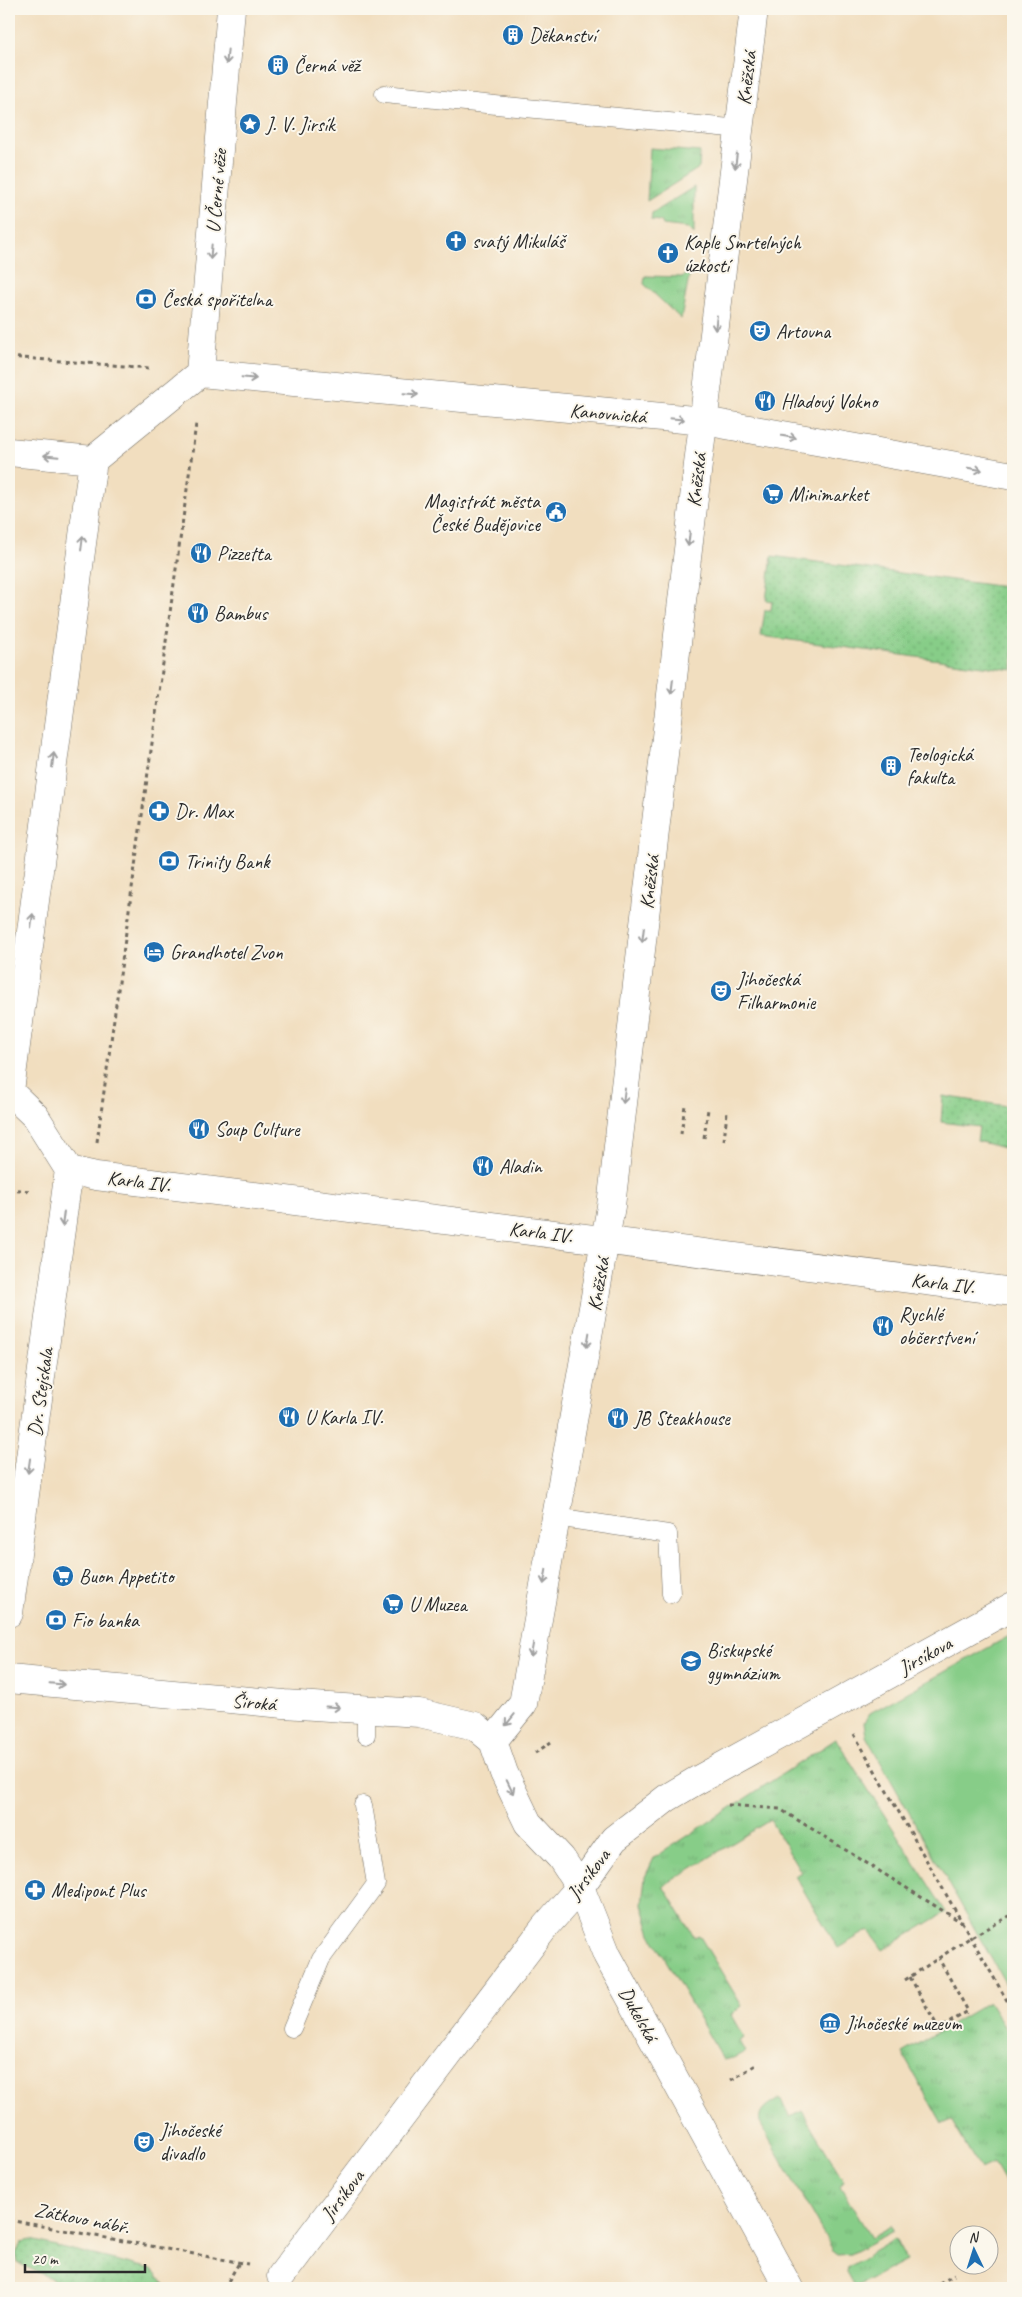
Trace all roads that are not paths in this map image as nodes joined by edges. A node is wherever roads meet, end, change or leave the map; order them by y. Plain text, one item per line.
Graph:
1 (230, 9) edge
2 (754, 9) edge
3 (384, 94) dead end
4 (740, 129) junction
5 (200, 374) junction
6 (704, 422) junction
7 (9, 452) edge
8 (92, 460) junction
9 (1013, 476) edge
10 (9, 1091) edge
11 (70, 1170) junction
12 (606, 1241) junction
13 (1013, 1292) edge
14 (556, 1517) junction
15 (671, 1594) dead end
16 (1013, 1606) edge
17 (9, 1613) edge
18 (9, 1679) edge
19 (493, 1741) junction
20 (363, 1805) dead end
21 (580, 1887) junction
22 (292, 2028) dead end
23 (284, 2282) edge
24 (789, 2288) edge

1 -> 5 street, U Černé věže
2 - 4 street, Kněžská
3 - 4 lane
4 -> 6 street, Kněžská
5 -> 6 street, Kanovnická
5 - 8 street
6 -> 9 street, Kanovnická
6 -> 12 street, Kněžská
8 -> 7 street
10 -> 8 street
10 - 11 street
11 - 12 street, Karla IV.
11 -> 17 street, Dr. Stejskala
12 - 13 street, Karla IV.
12 -> 14 street, Kněžská
14 - 15 lane
14 -> 19 street, Kněžská
16 - 21 street, Jirsíkova
18 -> 19 street, Široká
19 -> 21 street, Dukelská
20 - 22 lane
21 - 23 street, Jirsíkova
21 - 24 street, Dukelská

